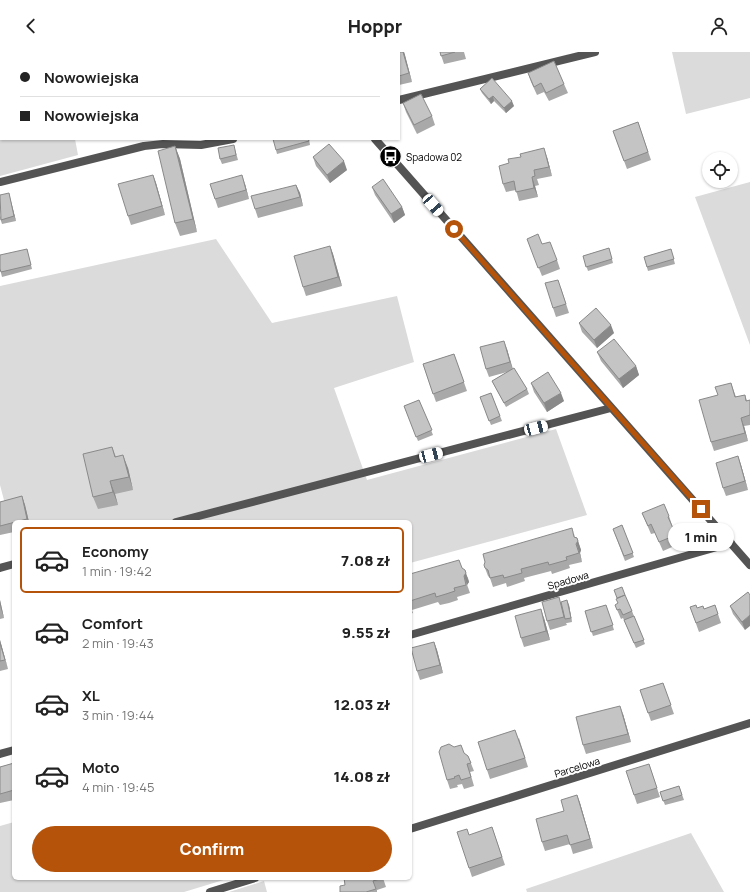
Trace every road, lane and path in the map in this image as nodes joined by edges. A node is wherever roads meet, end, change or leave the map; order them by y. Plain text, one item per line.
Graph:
1 (595, 52) edge
2 (400, 100) edge
3 (228, 140) edge
4 (376, 140) edge
5 (0, 182) edge
6 (611, 408) junction
7 (184, 520) edge
8 (731, 543) junction
9 (12, 565) edge
10 (750, 565) edge
11 (0, 568) edge
12 (412, 635) edge
13 (750, 723) edge
14 (12, 751) edge
15 (0, 754) edge
16 (412, 828) edge
17 (249, 880) edge
18 (210, 892) edge

1 - 2 street
3 - 5 street
4 - 6 street
6 - 7 street
6 - 8 street
8 - 10 street
8 - 12 street, Spadowa
9 - 11 street
13 - 16 street, Parcelowa
14 - 15 street
17 - 18 street

